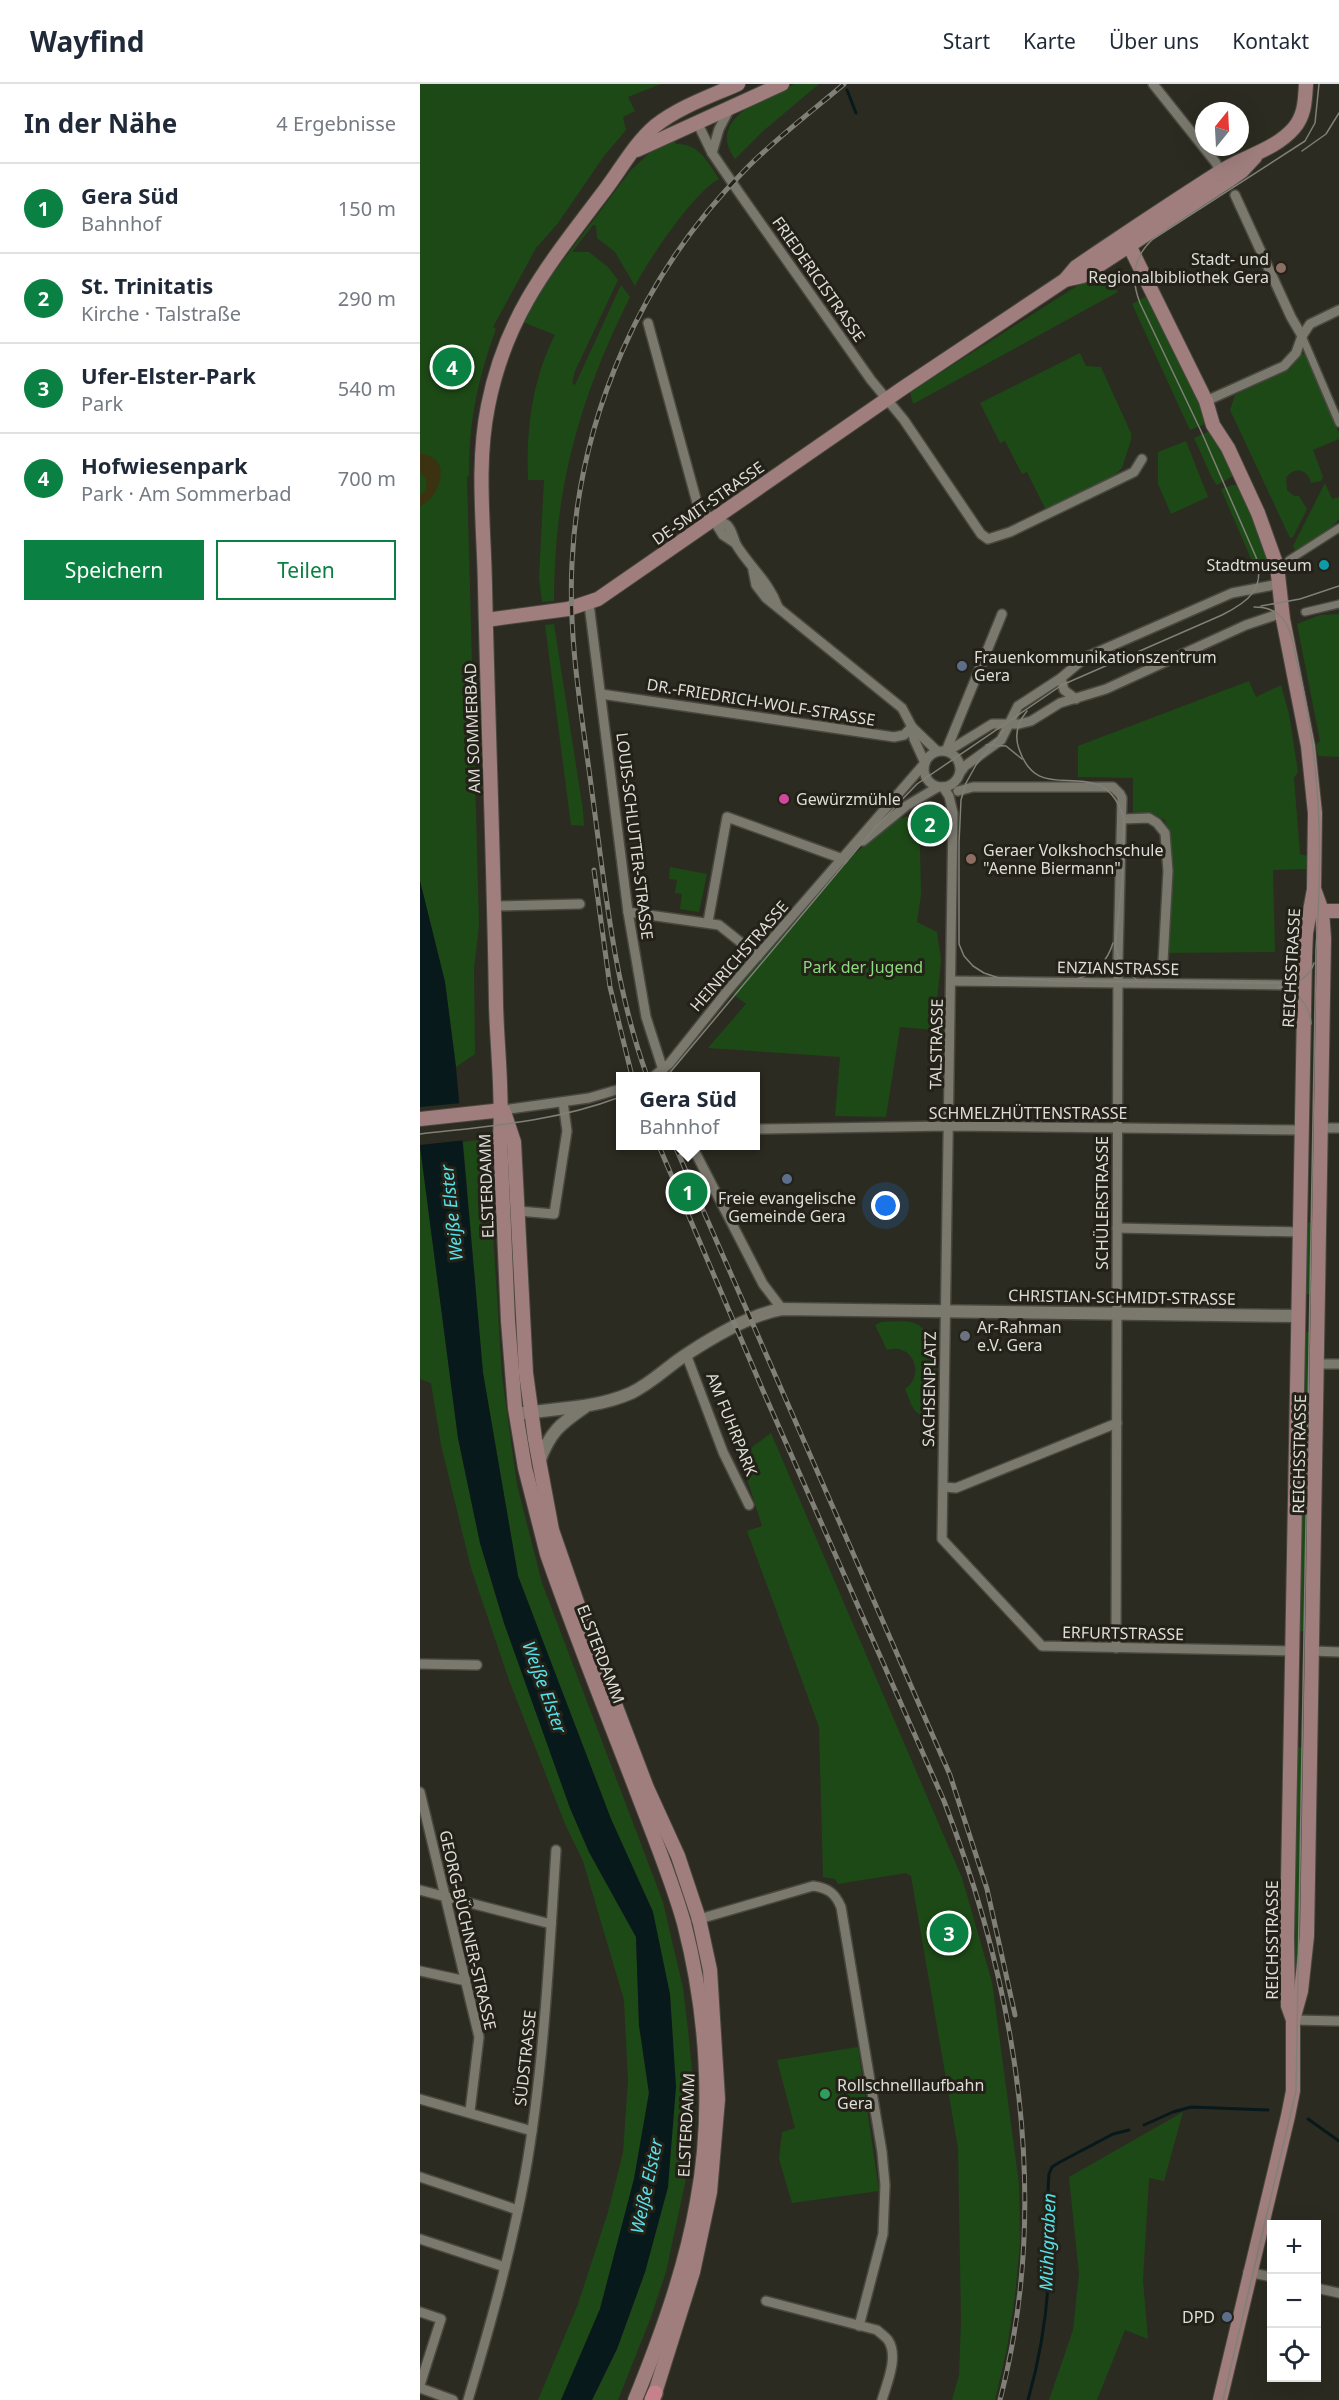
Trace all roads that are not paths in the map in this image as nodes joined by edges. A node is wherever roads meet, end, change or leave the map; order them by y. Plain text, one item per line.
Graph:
1 (738, 84) edge
2 (782, 84) edge
3 (1153, 84) edge
4 (1306, 84) edge
5 (690, 106) junction
6 (730, 108) junction
7 (697, 122) junction
8 (635, 150) junction
9 (712, 153) junction
10 (1259, 153) junction
11 (1220, 172) junction
12 (1235, 195) dead end
13 (1127, 240) junction
14 (1339, 310) edge
15 (648, 322) dead end
16 (1302, 336) junction
17 (887, 399) junction
18 (1206, 401) junction
19 (1339, 423) edge
20 (1142, 459) dead end
21 (713, 519) junction
22 (1339, 528) edge
23 (1289, 560) dead end
24 (1280, 584) junction
25 (589, 604) junction
26 (1339, 604) edge
27 (1305, 612) dead end
28 (1002, 614) dead end
29 (1282, 614) junction
30 (486, 620) junction
31 (1061, 678) junction
32 (602, 694) junction
33 (1076, 699) junction
34 (1010, 723) junction
35 (912, 726) junction
36 (944, 751) junction
37 (925, 763) junction
38 (959, 775) junction
39 (940, 787) junction
40 (958, 791) junction
41 (953, 813) junction
42 (1122, 819) junction
43 (846, 856) junction
44 (580, 903) dead end
45 (494, 906) junction
46 (1315, 911) junction
47 (1339, 911) edge
48 (628, 912) junction
49 (708, 922) junction
50 (758, 956) junction
51 (1163, 961) tunnel mouth
52 (951, 981) junction
53 (1118, 983) junction
54 (1284, 985) dead end
55 (663, 1070) junction
56 (660, 1072) edge
57 (616, 1090) edge
58 (563, 1102) junction
59 (503, 1110) junction
60 (420, 1119) edge
61 (950, 1126) junction
62 (760, 1128) edge
63 (1322, 1128) junction
64 (1339, 1128) edge
65 (1118, 1129) junction
66 (1301, 1130) junction
67 (694, 1150) edge
68 (518, 1211) junction
69 (1117, 1228) junction
70 (1299, 1232) junction
71 (782, 1309) junction
72 (947, 1312) junction
73 (1117, 1313) junction
74 (1298, 1316) junction
75 (1317, 1316) junction
76 (686, 1354) junction
77 (1317, 1364) junction
78 (1339, 1364) edge
79 (587, 1406) junction
80 (531, 1412) junction
81 (516, 1414) junction
82 (1116, 1423) junction
83 (539, 1462) junction
84 (944, 1487) junction
85 (749, 1505) dead end
86 (1116, 1648) junction
87 (1313, 1651) junction
88 (1293, 1652) junction
89 (1339, 1652) edge
90 (420, 1664) edge
91 (477, 1665) dead end
92 (420, 1792) edge
93 (556, 1850) dead end
94 (420, 1890) edge
95 (446, 1897) junction
96 (699, 1919) junction
97 (684, 1923) junction
98 (551, 1924) junction
99 (420, 1971) edge
100 (466, 1981) junction
101 (1293, 2020) junction
102 (1339, 2021) edge
103 (420, 2099) edge
104 (470, 2111) junction
105 (532, 2131) junction
106 (420, 2177) edge
107 (518, 2210) junction
108 (420, 2239) edge
109 (505, 2267) junction
110 (1249, 2272) junction
111 (1267, 2276) edge
112 (1321, 2289) edge
113 (1339, 2293) edge
114 (766, 2301) dead end
115 (420, 2312) edge
116 (859, 2326) junction
117 (420, 2387) edge
118 (654, 2398) edge
119 (453, 2400) edge
120 (468, 2400) edge
121 (635, 2400) edge
122 (882, 2400) edge
123 (1220, 2400) edge

1 - 5 main road, AM SOMMERBAD
2 - 6 main road
3 - 11 street
4 - 10 main road
5 - 7 main road
5 - 8 main road, AM SOMMERBAD
6 - 7 main road
6 - 9 street
7 - 8 main road
7 - 9 street, FRIEDERICISTRASSE
8 - 30 main road, AM SOMMERBAD
9 - 17 street, FRIEDERICISTRASSE
10 - 11 main road
10 - 13 main road
11 - 13 main road
12 - 16 street
13 - 17 main road, DE-SMIT-STRASSE
13 - 18 main road, REICHSSTRASSE
14 - 16 street
15 - 21 street
16 - 18 street
16 - 19 street
17 - 20 street, FRIEDERICISTRASSE
17 - 21 main road, DE-SMIT-STRASSE
18 - 24 main road, REICHSSTRASSE
21 - 25 main road, DE-SMIT-STRASSE
21 - 35 street
22 - 23 street
24 - 29 main road, REICHSSTRASSE
24 - 31 street
25 - 30 main road, DE-SMIT-STRASSE
25 - 32 street, LOUIS-SCHLUTTER-STRASSE
26 - 27 street
28 - 36 street
29 - 33 street
29 - 46 main road, REICHSSTRASSE
30 - 45 main road, AM SOMMERBAD
31 - 33 street
31 - 34 street
32 - 35 street, DR.-FRIEDRICH-WOLF-STRASSE
32 - 48 street, LOUIS-SCHLUTTER-STRASSE
33 - 34 street
34 - 36 street
34 - 38 street
35 - 36 street
35 - 37 street
36 - 37 street
36 - 38 street
37 - 39 street
37 - 43 street, HEINRICHSTRASSE
38 - 39 street
38 - 40 street, TALSTRASSE
39 - 41 street, TALSTRASSE
39 - 43 street, HEINRICHSTRASSE
40 - 41 street, TALSTRASSE
40 - 42 street, SCHÜLERSTRASSE
41 - 52 street, TALSTRASSE
42 - 51 street
42 - 53 street, SCHÜLERSTRASSE
43 - 49 street
43 - 50 street, HEINRICHSTRASSE
44 - 45 street
45 - 59 main road, AM SOMMERBAD
46 - 47 main road
46 - 63 main road, REICHSSTRASSE
46 - 66 main road, REICHSSTRASSE
48 - 49 street
48 - 55 street, LOUIS-SCHLUTTER-STRASSE
49 - 50 street
50 - 55 street, HEINRICHSTRASSE
52 - 53 street, ENZIANSTRASSE
52 - 61 street, TALSTRASSE
53 - 54 street, ENZIANSTRASSE
53 - 65 street, SCHÜLERSTRASSE
55 - 56 street, HEINRICHSTRASSE
57 - 58 street
58 - 59 street
58 - 68 street
59 - 60 main road
59 - 68 main road, ELSTERDAMM
59 - 81 main road, ELSTERDAMM
61 - 62 street, SCHMELZHÜTTENSTRASSE
61 - 65 street, SCHMELZHÜTTENSTRASSE
61 - 72 street, TALSTRASSE
63 - 64 street
63 - 66 main road
63 - 75 main road, REICHSSTRASSE
65 - 66 street, SCHMELZHÜTTENSTRASSE
65 - 69 street, SCHÜLERSTRASSE
66 - 70 main road, REICHSSTRASSE
67 - 71 street
68 - 80 main road, ELSTERDAMM
69 - 70 street
69 - 73 street, SCHÜLERSTRASSE
70 - 74 main road, REICHSSTRASSE
71 - 72 street, SACHSENPLATZ
71 - 76 street
72 - 73 street, CHRISTIAN-SCHMIDT-STRASSE
72 - 84 street, SACHSENPLATZ
73 - 74 street, CHRISTIAN-SCHMIDT-STRASSE
73 - 82 street, SCHÜLERSTRASSE
74 - 75 main road
74 - 88 main road, REICHSSTRASSE
75 - 77 main road, REICHSSTRASSE
76 - 79 street
76 - 85 street, AM FUHRPARK
77 - 78 street
77 - 87 main road, REICHSSTRASSE
79 - 80 street
79 - 83 street
80 - 81 street
80 - 83 main road, ELSTERDAMM
81 - 97 main road, ELSTERDAMM
82 - 84 street
82 - 86 street, SCHÜLERSTRASSE
83 - 96 main road, ELSTERDAMM
84 - 86 street, ERFURTSTRASSE
86 - 88 street, ERFURTSTRASSE
87 - 88 main road
87 - 89 street
87 - 101 main road, REICHSSTRASSE
88 - 101 main road, REICHSSTRASSE
90 - 91 street
92 - 95 street, GEORG-BÜCHNER-STRASSE
93 - 98 street, SÜDSTRASSE
94 - 95 street
95 - 98 street
95 - 100 street, GEORG-BÜCHNER-STRASSE
96 - 97 street
96 - 116 street
96 - 118 main road, ELSTERDAMM
97 - 121 main road, ELSTERDAMM
98 - 105 street, SÜDSTRASSE
99 - 100 street
100 - 104 street, GEORG-BÜCHNER-STRASSE
101 - 102 street
101 - 110 main road, REICHSSTRASSE
103 - 104 street
104 - 105 street
105 - 107 street, SÜDSTRASSE
106 - 107 street
107 - 109 street, SÜDSTRASSE
108 - 109 street
109 - 120 street, SÜDSTRASSE
110 - 111 street
110 - 123 main road, REICHSSTRASSE
112 - 113 street
114 - 116 street
115 - 117 street
116 - 122 street
117 - 119 street

